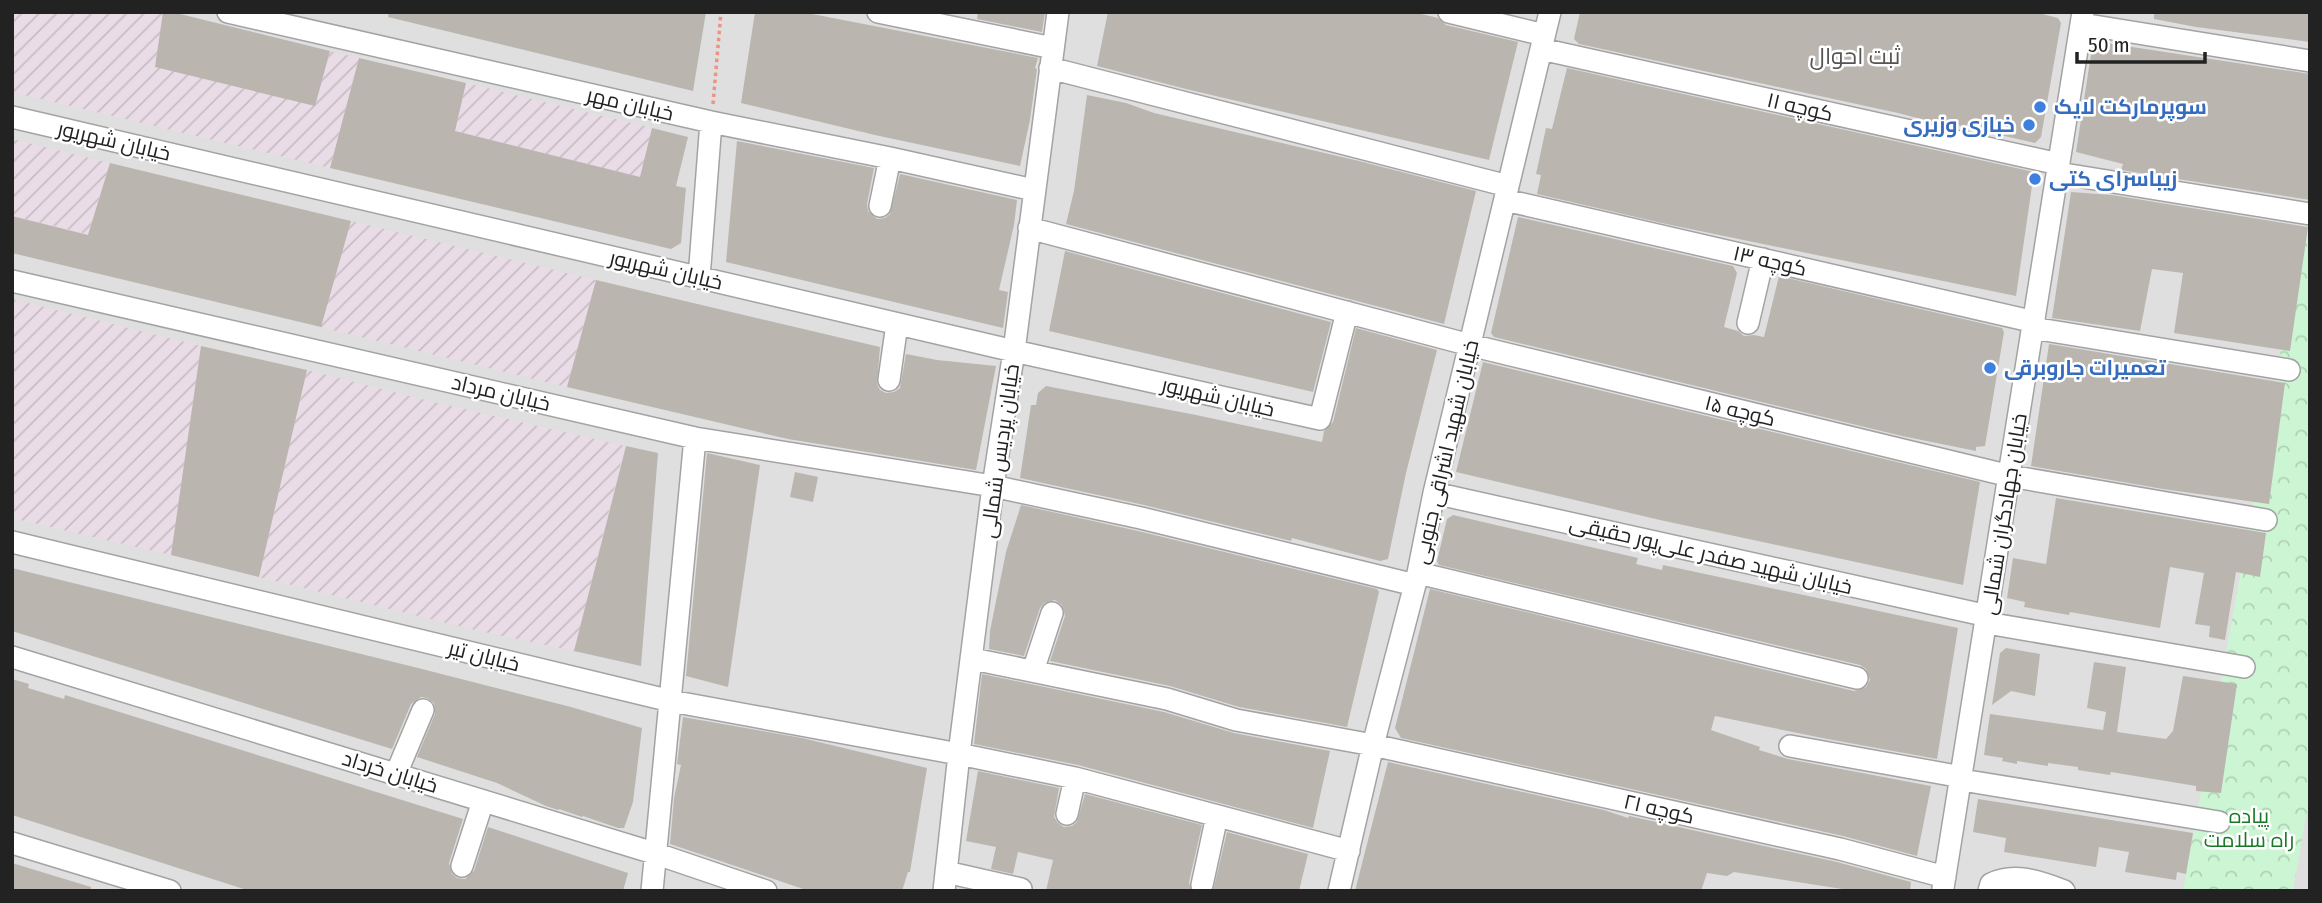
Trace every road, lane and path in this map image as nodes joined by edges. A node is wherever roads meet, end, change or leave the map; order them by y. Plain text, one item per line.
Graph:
1 (228, 12) edge
2 (721, 12) edge
3 (878, 12) edge
4 (1058, 12) edge
5 (1449, 12) edge
6 (1550, 12) edge
7 (2080, 16) edge
8 (1543, 42) junction
9 (1052, 58) junction
10 (2310, 61) edge
11 (12, 117) edge
12 (711, 122) junction
13 (890, 158) junction
14 (2059, 169) junction
15 (1034, 190) junction
16 (1506, 193) junction
17 (880, 206) dead end
18 (2310, 214) edge
19 (1028, 228) junction
20 (1763, 259) junction
21 (699, 278) junction
22 (12, 281) edge
23 (1347, 312) junction
24 (1748, 323) dead end
25 (897, 324) junction
26 (2034, 325) junction
27 (1470, 345) junction
28 (1014, 351) junction
29 (2289, 370) dead end
30 (889, 380) dead end
31 (695, 438) junction
32 (2010, 476) junction
33 (993, 486) junction
34 (1434, 493) junction
35 (2266, 520) dead end
36 (12, 542) edge
37 (1416, 579) junction
38 (1052, 613) dead end
39 (1987, 620) junction
40 (12, 657) edge
41 (972, 659) junction
42 (2244, 667) dead end
43 (1033, 671) junction
44 (1857, 678) dead end
45 (671, 701) junction
46 (423, 710) dead end
47 (1373, 745) junction
48 (1790, 746) dead end
49 (959, 754) junction
50 (396, 774) junction
51 (1074, 778) junction
52 (1962, 779) junction
53 (483, 801) junction
54 (1067, 814) dead end
55 (1217, 816) junction
56 (2219, 822) dead end
57 (12, 843) edge
58 (1349, 851) junction
59 (657, 854) junction
60 (462, 866) dead end
61 (945, 881) edge
62 (1944, 884) edge
63 (1202, 885) dead end
64 (1021, 889) edge
65 (170, 891) edge
66 (652, 891) edge
67 (766, 891) edge
68 (1339, 891) edge
69 (1989, 891) edge
70 (2064, 891) edge

1 - 12 street, خیابان مهر
2 - 12 path
3 - 9 street, کوچه ۱۳
4 - 9 street, خیابان پردیس شمالی
5 - 8 street, کوچه ۱۱
6 - 8 street, خیابان شهید اشراقی جنوبی
7 - 10 street
7 - 14 street, خیابان جهادگران شمالی
8 - 14 street, کوچه ۱۱
8 - 16 street, خیابان شهید اشراقی جنوبی
9 - 15 street, خیابان پردیس شمالی
9 - 16 street, کوچه ۱۳
11 - 21 street, خیابان شهریور
12 - 13 street, خیابان مهر
12 - 21 street
13 - 15 street, خیابان مهر
13 - 17 street
14 - 18 street, کوچه ۱۱
14 - 26 street, خیابان جهادگران شمالی
15 - 19 street, خیابان پردیس شمالی
16 - 20 street, کوچه ۱۳
16 - 27 street, خیابان شهید اشراقی جنوبی
19 - 23 street, کوچه ۱۵
19 - 28 street, خیابان پردیس شمالی
20 - 24 street
20 - 26 street, کوچه ۱۳
21 - 25 street, خیابان شهریور
22 - 31 street, خیابان مرداد
23 - 27 street, کوچه ۱۵
23 - 28 street, خیابان شهریور
25 - 28 street, خیابان شهریور
25 - 30 street
26 - 29 street, کوچه ۱۳
26 - 32 street, خیابان جهادگران شمالی
27 - 32 street, کوچه ۱۵
27 - 34 street, خیابان شهید اشراقی جنوبی
28 - 33 street, خیابان پردیس شمالی
31 - 33 street, خیابان مرداد
31 - 45 street
32 - 35 street, کوچه ۱۵
32 - 39 street, خیابان جهادگران شمالی
33 - 37 street, خیابان مرداد
33 - 41 street, خیابان پردیس شمالی
34 - 37 street, خیابان شهید اشراقی جنوبی
34 - 39 street, خیابان شهید صفدر علی‌پور حقیقی
36 - 45 street, خیابان تیر
37 - 44 street, خیابان مرداد
37 - 47 street, خیابان شهید اشراقی جنوبی
38 - 43 street
39 - 42 street, خیابان شهید صفدر علی‌پور حقیقی
39 - 52 street, خیابان جهادگران شمالی
40 - 50 street, خیابان خرداد
41 - 43 street, کوچه ۲۱
41 - 49 street, خیابان پردیس شمالی
43 - 47 street, کوچه ۲۱
45 - 49 street, خیابان تیر
45 - 59 street
46 - 50 street
47 - 58 street, خیابان شهید اشراقی جنوبی
47 - 62 street, کوچه ۲۱
48 - 52 street
49 - 51 street, خیابان تیر
49 - 61 street, خیابان پردیس شمالی
50 - 53 street, خیابان خرداد
51 - 54 street
51 - 55 street, خیابان تیر
52 - 56 street
52 - 62 street, خیابان جهادگران شمالی
53 - 59 street, خیابان خرداد
53 - 60 street
55 - 58 street, خیابان تیر
55 - 63 street
57 - 65 street
58 - 68 street, خیابان شهید اشراقی جنوبی
59 - 66 street
59 - 67 street, خیابان خرداد
61 - 64 street
69 - 70 street

